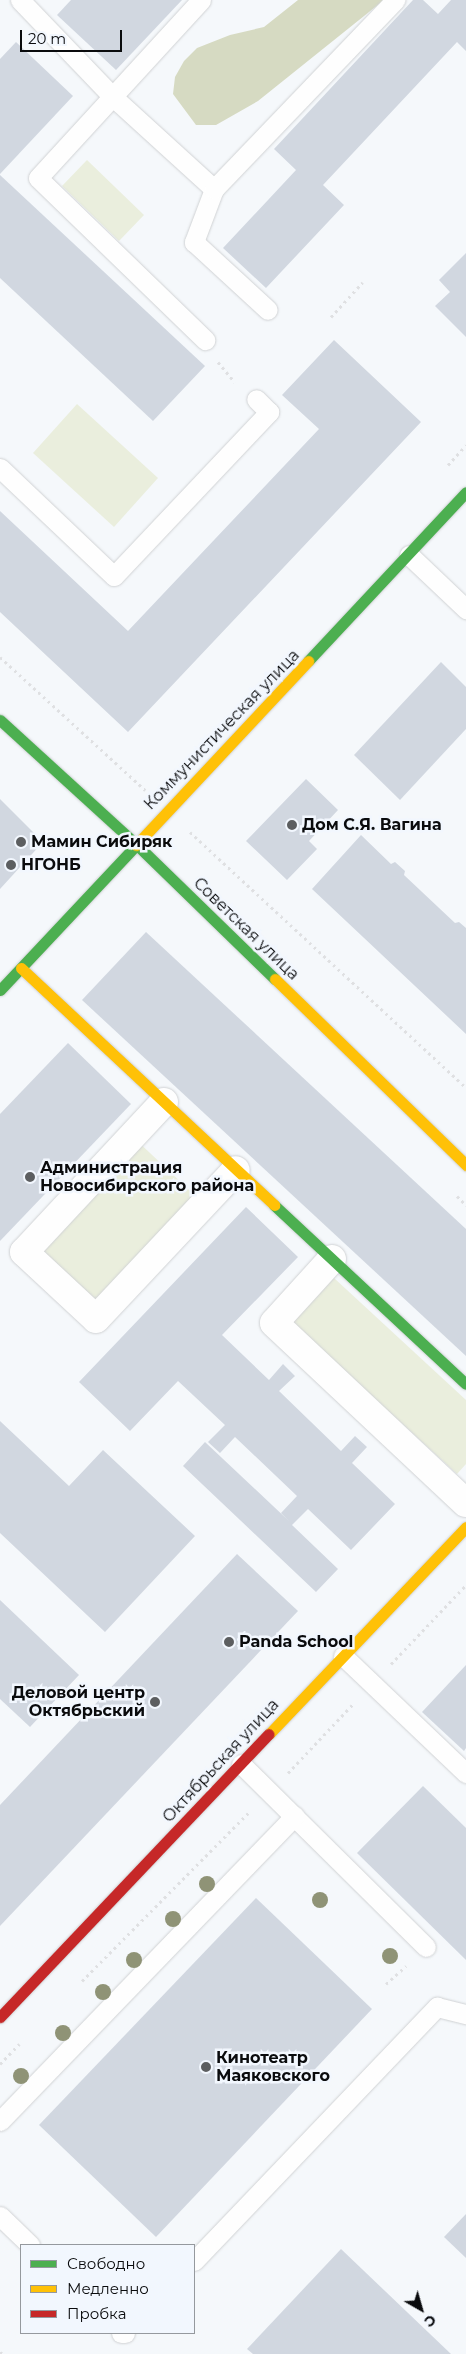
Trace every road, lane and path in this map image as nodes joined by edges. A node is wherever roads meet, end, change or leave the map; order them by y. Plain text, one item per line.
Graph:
1 (20, 0) edge
2 (202, 0) edge
3 (395, 0) edge
4 (113, 97) junction
5 (214, 189) junction
6 (363, 282) dead end
7 (268, 310) dead end
8 (331, 316) dead end
9 (205, 340) joint
10 (256, 399) joint
11 (0, 468) edge
12 (466, 492) edge
13 (409, 555) junction
14 (466, 609) edge
15 (0, 657) edge
16 (0, 720) edge
17 (167, 811) junction
18 (136, 844) junction
19 (21, 968) junction
20 (0, 990) edge
21 (466, 1088) edge
22 (164, 1102) junction
23 (466, 1165) edge
24 (236, 1170) junction
25 (332, 1259) junction
26 (466, 1384) edge
27 (466, 1503) edge
28 (466, 1527) edge
29 (343, 1656) junction
30 (240, 1764) junction
31 (466, 1774) edge
32 (245, 1816) dead end
33 (295, 1816) junction
34 (426, 1947) dead end
35 (76, 1986) dead end
36 (466, 2014) edge
37 (0, 2018) edge
38 (20, 2042) dead end
39 (0, 2064) edge
40 (0, 2121) edge
41 (0, 2216) edge
42 (29, 2244) edge
43 (195, 2260) edge

1 - 4 lane
2 - 4 lane
3 - 5 lane
4 - 5 lane
4 - 9 lane
5 - 7 lane
6 - 8 path
9 - 10 path
10 - 11 lane
12 - 13 street, Коммунистическая улица
13 - 14 lane
13 - 17 street, Коммунистическая улица
15 - 17 path
16 - 18 street, Советская улица
17 - 18 street, Коммунистическая улица
17 - 21 path
18 - 19 street, Коммунистическая улица
18 - 23 street, Советская улица
19 - 20 street, Коммунистическая улица
19 - 22 street
22 - 24 street
22 - 24 street
24 - 25 street
25 - 26 street
25 - 27 street
28 - 29 street, Октябрьская улица
29 - 30 street, Октябрьская улица
29 - 31 lane
30 - 33 lane
30 - 37 street, Октябрьская улица
32 - 35 path
33 - 34 lane
33 - 40 lane
36 - 43 lane
38 - 39 path
41 - 42 lane

